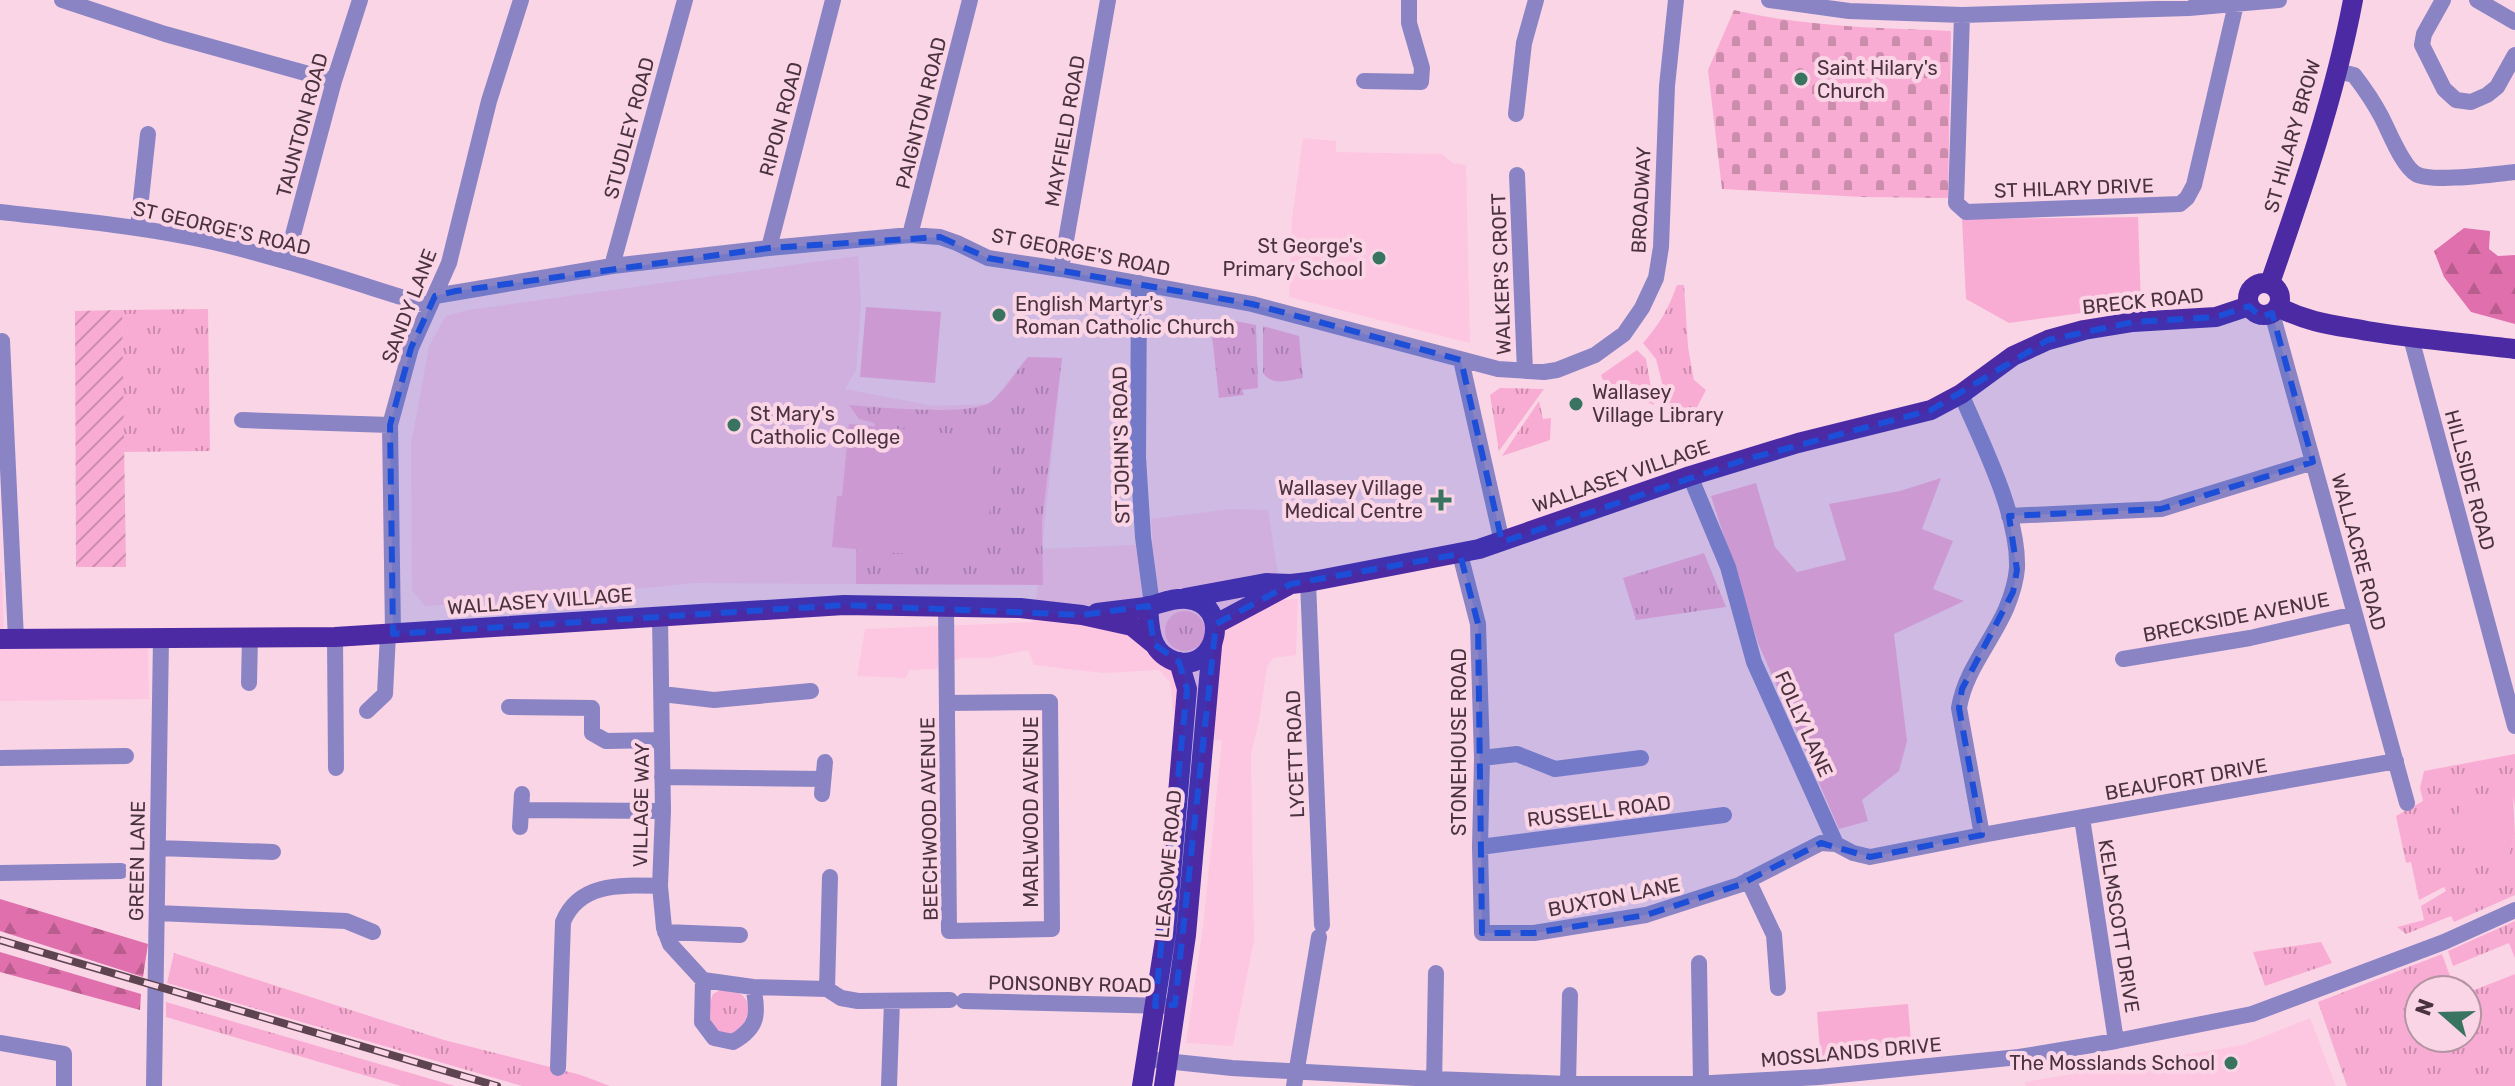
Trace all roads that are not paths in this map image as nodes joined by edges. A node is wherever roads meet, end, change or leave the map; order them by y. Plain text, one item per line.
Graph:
1 (62, 0) edge
2 (360, 0) edge
3 (521, 0) edge
4 (685, 0) edge
5 (833, 0) edge
6 (970, 0) edge
7 (1108, 0) edge
8 (1409, 0) edge
9 (1536, 0) edge
10 (1676, 0) edge
11 (1769, 0) edge
12 (2279, 0) edge
13 (2353, 0) edge
14 (2443, 0) edge
15 (2477, 0) edge
16 (2140, 4) edge
17 (2236, 4) junction
18 (1849, 5) edge
19 (1994, 7) edge
20 (1962, 15) junction
21 (2515, 22) edge
22 (2515, 55) edge
23 (2337, 71) junction
24 (334, 81) junction
25 (1364, 81) dead end
26 (1516, 114) dead end
27 (148, 134) dead end
28 (2515, 172) edge
29 (1517, 175) dead end
30 (0, 212) edge
31 (138, 227) junction
32 (910, 235) junction
33 (769, 248) junction
34 (286, 261) junction
35 (612, 266) junction
36 (1061, 269) junction
37 (1139, 283) junction
38 (2270, 283) junction
39 (433, 301) junction
40 (2249, 306) junction
41 (2275, 310) junction
42 (2411, 338) junction
43 (2, 341) edge
44 (2515, 349) edge
45 (1461, 360) junction
46 (1525, 371) junction
47 (1961, 394) junction
48 (242, 420) dead end
49 (390, 425) junction
50 (2313, 462) junction
51 (1690, 476) junction
52 (2009, 516) junction
53 (1502, 542) junction
54 (1460, 554) junction
55 (1300, 583) junction
56 (1185, 598) junction
57 (946, 606) junction
58 (1150, 606) junction
59 (2355, 614) junction
60 (1082, 615) junction
61 (660, 617) junction
62 (1216, 624) junction
63 (390, 634) junction
64 (250, 637) junction
65 (335, 637) junction
66 (161, 638) junction
67 (8, 639) edge
68 (1154, 644) junction
69 (1212, 646) junction
70 (2123, 659) dead end
71 (1179, 662) junction
72 (249, 683) dead end
73 (811, 691) dead end
74 (662, 694) junction
75 (947, 703) junction
76 (509, 707) dead end
77 (367, 711) dead end
78 (2515, 726) edge
79 (662, 740) junction
80 (126, 756) dead end
81 (0, 758) edge
82 (1482, 758) junction
83 (1641, 758) dead end
84 (2396, 761) junction
85 (336, 768) dead end
86 (662, 777) junction
87 (823, 779) dead end
88 (2407, 803) dead end
89 (663, 811) junction
90 (1724, 815) dead end
91 (2082, 818) junction
92 (520, 827) dead end
93 (1982, 835) junction
94 (1836, 844) junction
95 (1480, 847) junction
96 (158, 848) junction
97 (273, 852) dead end
98 (121, 871) dead end
99 (0, 873) edge
100 (830, 877) dead end
101 (1748, 880) junction
102 (660, 886) junction
103 (2515, 910) edge
104 (157, 913) junction
105 (1052, 929) joint
106 (373, 932) dead end
107 (665, 932) junction
108 (1482, 933) joint
109 (740, 935) dead end
110 (1699, 963) dead end
111 (1436, 973) dead end
112 (703, 980) junction
113 (753, 987) junction
114 (1778, 988) dead end
115 (827, 989) junction
116 (1570, 995) dead end
117 (892, 1001) junction
118 (1165, 1006) junction
119 (2116, 1041) junction
120 (0, 1043) edge
121 (1157, 1060) junction
122 (558, 1068) dead end
123 (1295, 1078) edge
124 (1825, 1081) edge
125 (1434, 1083) edge
126 (1568, 1084) junction
127 (1696, 1084) edge
128 (64, 1086) edge
129 (154, 1086) edge
130 (889, 1086) edge
131 (1142, 1086) edge
132 (1164, 1086) edge

1 - 24 street
2 - 24 street, TAUNTON ROAD
3 - 39 street, SANDY LANE
4 - 35 street, STUDLEY ROAD
5 - 33 street, RIPON ROAD
6 - 32 street, PAIGNTON ROAD
7 - 36 street, MAYFIELD ROAD
8 - 25 street
9 - 26 street
10 - 46 street, BROADWAY
11 - 18 street
12 - 17 street
13 - 23 main road, ST HILARY BROW
14 - 22 street
15 - 21 street
16 - 17 street
16 - 19 street
17 - 20 street, ST HILARY DRIVE
18 - 20 street
19 - 20 street
23 - 28 street
23 - 38 main road, ST HILARY BROW
24 - 34 street, TAUNTON ROAD
27 - 31 street
29 - 46 street, WALKER'S CROFT
30 - 31 street, ST GEORGE'S ROAD
31 - 34 street, ST GEORGE'S ROAD
32 - 33 street, ST GEORGE'S ROAD
32 - 36 street, ST GEORGE'S ROAD
33 - 35 street, ST GEORGE'S ROAD
34 - 39 street, ST GEORGE'S ROAD
35 - 39 street, ST GEORGE'S ROAD
36 - 37 street, ST GEORGE'S ROAD
37 - 45 street, ST GEORGE'S ROAD
37 - 58 street, ST JOHN'S ROAD
38 - 40 main road
38 - 41 main road
39 - 49 street, SANDY LANE
40 - 41 main road
40 - 47 main road, BRECK ROAD
41 - 42 main road
41 - 50 street, WALLACRE ROAD
42 - 44 main road
42 - 78 street, HILLSIDE ROAD
43 - 67 street
45 - 46 street, ST GEORGE'S ROAD
45 - 53 street
47 - 51 main road, WALLASEY VILLAGE
47 - 52 street
48 - 49 street
49 - 63 street, SANDY LANE
50 - 52 street
50 - 59 street, WALLACRE ROAD
51 - 53 main road, WALLASEY VILLAGE
51 - 94 street, FOLLY LANE
52 - 93 street
53 - 54 main road, WALLASEY VILLAGE
54 - 55 main road, WALLASEY VILLAGE
54 - 82 street, STONEHOUSE ROAD
55 - 56 main road, WALLASEY VILLAGE
55 - 62 main road, WALLASEY VILLAGE
55 - 123 street, LYCETT ROAD
56 - 58 main road
56 - 62 main road
57 - 60 main road, WALLASEY VILLAGE
57 - 61 main road, WALLASEY VILLAGE
57 - 75 street, BEECHWOOD AVENUE
58 - 60 main road, WALLASEY VILLAGE
58 - 68 main road
59 - 70 street, BRECKSIDE AVENUE
59 - 84 street, WALLACRE ROAD
60 - 68 main road, WALLASEY VILLAGE
61 - 63 main road, WALLASEY VILLAGE
61 - 74 street, VILLAGE WAY
62 - 69 main road
63 - 65 main road, WALLASEY VILLAGE
63 - 77 street, SANDY LANE
64 - 65 main road, WALLASEY VILLAGE
64 - 66 main road, WALLASEY VILLAGE
64 - 72 street
65 - 85 street
66 - 67 main road, WALLASEY VILLAGE
66 - 96 street, GREEN LANE
68 - 71 main road
69 - 71 main road
69 - 118 main road, LEASOWE ROAD
71 - 118 main road, LEASOWE ROAD
73 - 74 street
74 - 79 street, VILLAGE WAY
75 - 105 street, MARLWOOD AVENUE
75 - 105 street, BEECHWOOD AVENUE
76 - 79 street
79 - 86 street, VILLAGE WAY
80 - 81 street
82 - 83 street
82 - 95 street, STONEHOUSE ROAD
84 - 88 street, WALLACRE ROAD
84 - 91 street, BEAUFORT DRIVE
86 - 87 street
86 - 89 street, VILLAGE WAY
89 - 92 street
89 - 102 street, VILLAGE WAY
90 - 95 street, RUSSELL ROAD
91 - 93 street, BEAUFORT DRIVE
91 - 119 street, KELMSCOTT DRIVE
93 - 94 street
94 - 101 street, BUXTON LANE
95 - 108 street, STONEHOUSE ROAD
96 - 97 street
96 - 104 street, GREEN LANE
98 - 99 street
100 - 115 street
101 - 108 street, BUXTON LANE
101 - 114 street
102 - 107 street, VILLAGE WAY
102 - 122 street
103 - 119 street, MOSSLANDS DRIVE
104 - 106 street
104 - 129 street, GREEN LANE
107 - 109 street
107 - 112 street, VILLAGE WAY
110 - 127 street
111 - 125 street
112 - 113 street
112 - 113 street
113 - 115 street
115 - 117 street
116 - 126 street
117 - 118 street, PONSONBY ROAD
117 - 130 street
118 - 121 main road, LEASOWE ROAD
119 - 124 street, MOSSLANDS DRIVE
120 - 128 street
121 - 123 street, MOSSLANDS DRIVE
121 - 131 main road, LEASOWE ROAD
121 - 132 main road, LEASOWE ROAD
123 - 125 street, MOSSLANDS DRIVE
124 - 127 street, MOSSLANDS DRIVE
125 - 126 street, MOSSLANDS DRIVE
126 - 127 street, MOSSLANDS DRIVE

